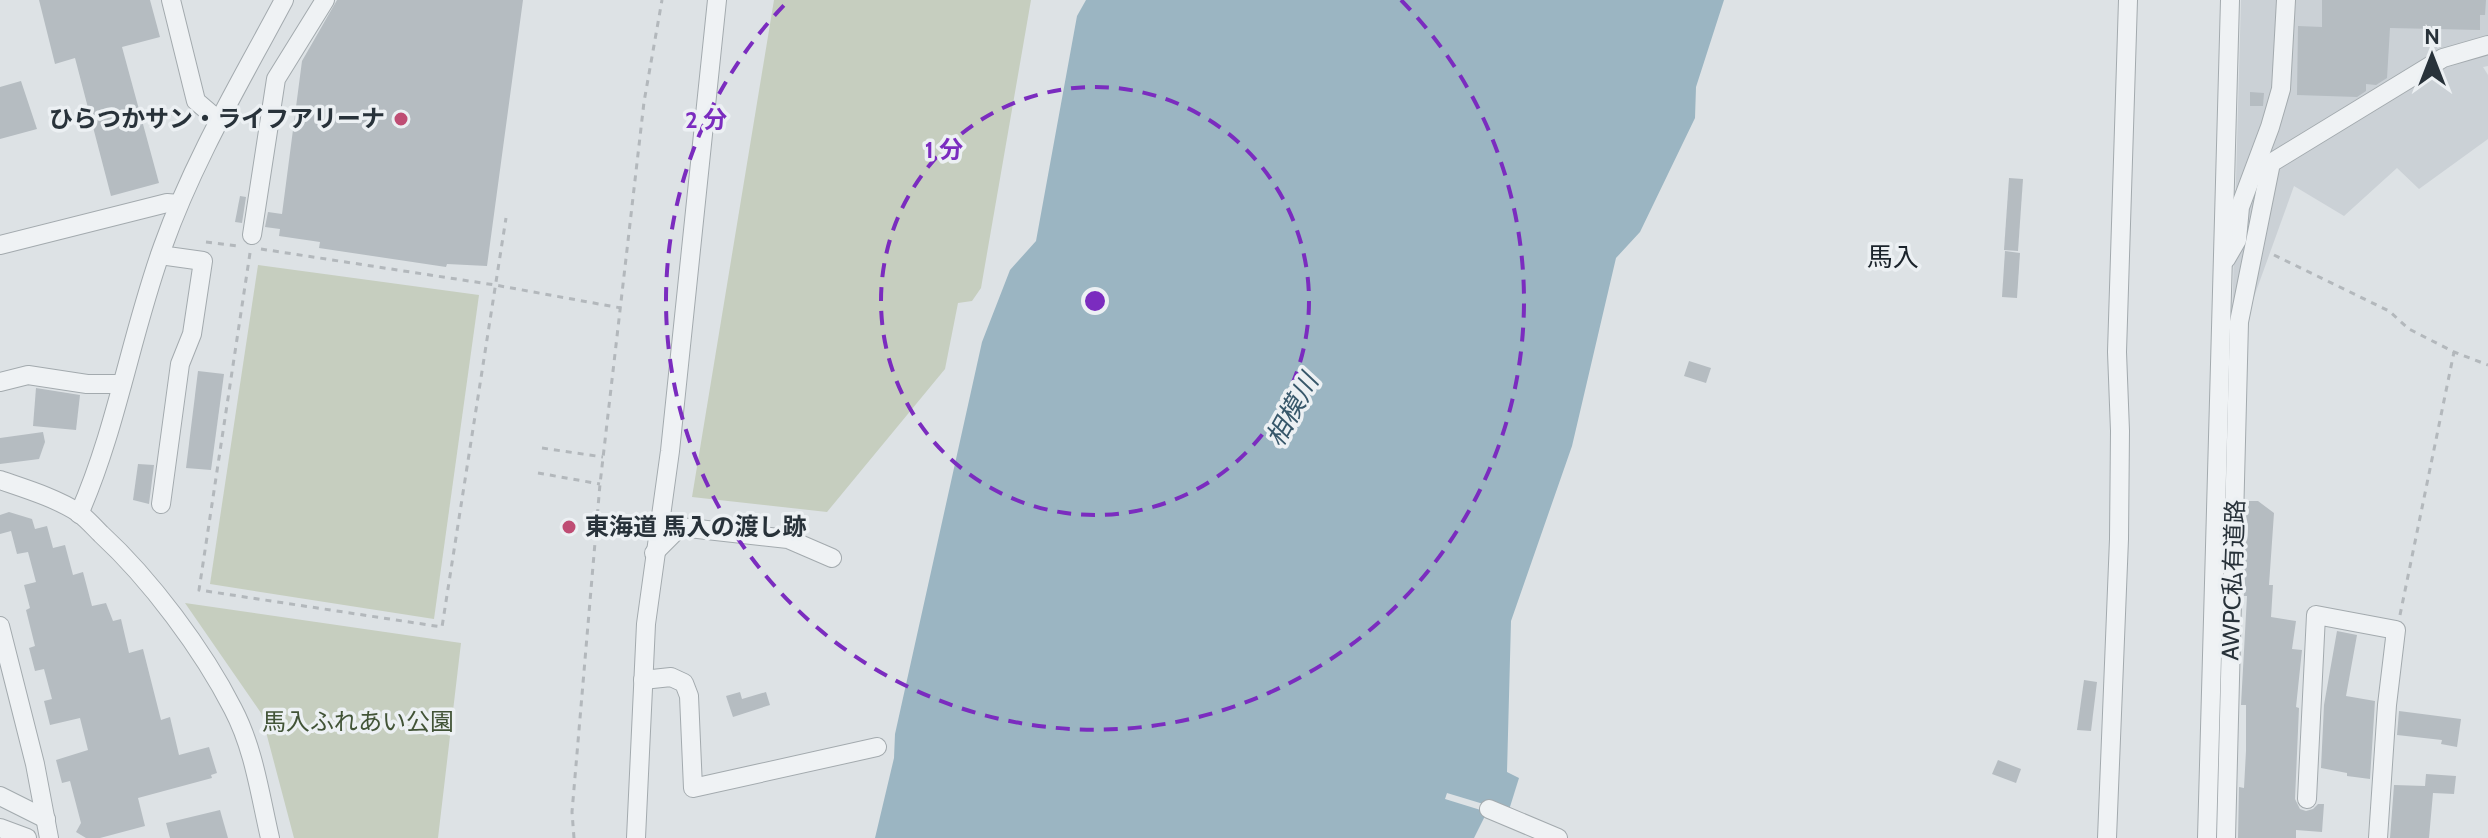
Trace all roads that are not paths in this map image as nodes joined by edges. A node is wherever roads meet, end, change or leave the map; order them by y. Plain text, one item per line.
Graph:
1 (171, 0) edge
2 (284, 0) edge
3 (325, 0) edge
4 (717, 0) edge
5 (2128, 0) edge
6 (2230, 0) edge
7 (2286, 0) edge
8 (2488, 45) edge
9 (217, 119) junction
10 (2265, 161) junction
11 (179, 204) junction
12 (251, 241) road end
13 (0, 245) edge
14 (160, 255) junction
15 (2223, 263) junction
16 (0, 382) edge
17 (122, 384) junction
18 (0, 480) edge
19 (161, 504) dead end
20 (79, 514) junction
21 (654, 553) junction
22 (832, 558) dead end
23 (0, 626) edge
24 (643, 680) junction
25 (877, 747) dead end
26 (0, 796) edge
27 (2307, 799) dead end
28 (1489, 809) dead end
29 (0, 828) edge
30 (49, 833) edge
31 (1552, 837) edge
32 (27, 838) edge
33 (270, 838) edge
34 (636, 838) edge
35 (2107, 838) edge
36 (2207, 838) edge
37 (2226, 838) edge
38 (2378, 838) edge

1 - 9 street
2 - 9 street
3 - 12 street
4 - 21 street
5 - 35 street
6 - 15 street
7 - 10 street
8 - 10 street
9 - 11 street
10 - 15 street
10 - 37 street, AWPC私有道路
11 - 13 street
11 - 14 street
14 - 17 street
14 - 19 street
15 - 36 street
16 - 17 street
17 - 20 street
18 - 20 street
20 - 33 street
21 - 22 street
21 - 24 street
23 - 30 street
24 - 25 street
24 - 34 street
26 - 30 street
27 - 38 street
28 - 31 street
29 - 32 street

